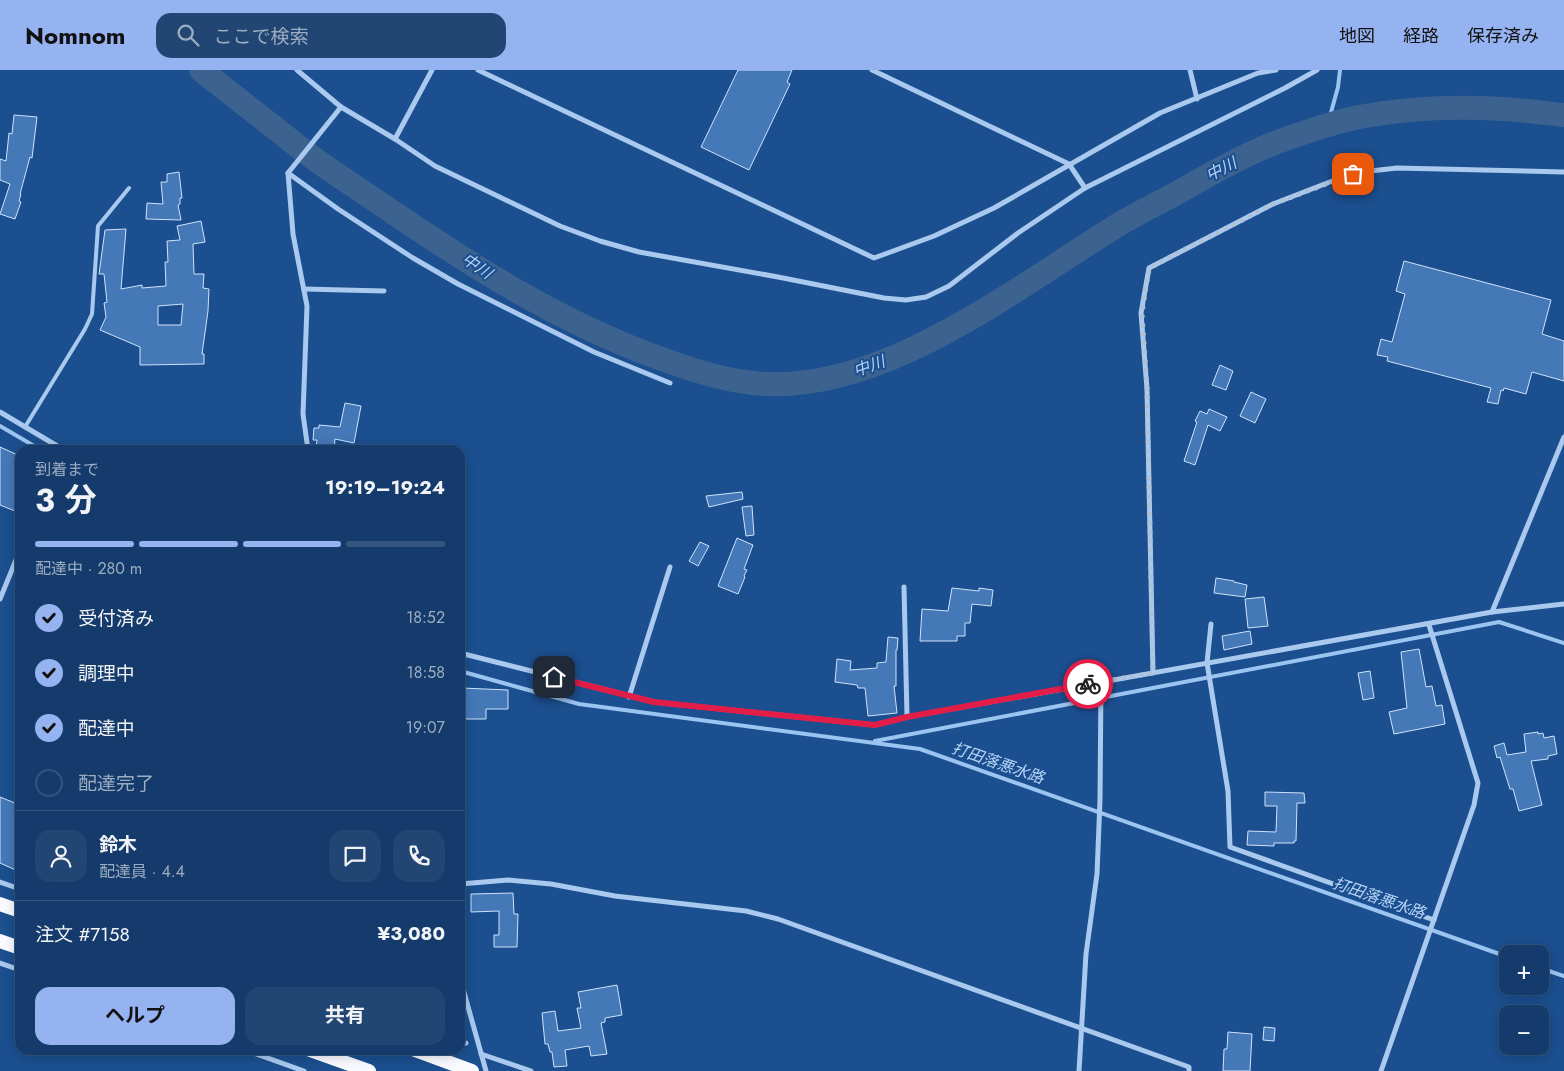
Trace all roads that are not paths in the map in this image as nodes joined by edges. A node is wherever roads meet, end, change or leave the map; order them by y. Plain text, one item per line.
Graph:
1 (297, 70) edge
2 (432, 70) edge
3 (478, 70) edge
4 (872, 70) edge
5 (1190, 70) edge
6 (1276, 70) edge
7 (1317, 70) edge
8 (1197, 99) junction
9 (340, 107) junction
10 (395, 139) junction
11 (1068, 164) junction
12 (1564, 172) edge
13 (288, 173) junction
14 (129, 188) dead end
15 (1085, 188) junction
16 (304, 289) junction
17 (384, 291) dead end
18 (670, 383) dead end
19 (0, 412) edge
20 (25, 427) junction
21 (1564, 437) edge
22 (54, 445) edge
23 (307, 445) edge
24 (15, 562) edge
25 (670, 567) dead end
26 (904, 587) dead end
27 (0, 599) edge
28 (1564, 604) edge
29 (1492, 612) junction
30 (1211, 624) dead end
31 (1429, 625) junction
32 (465, 654) edge
33 (1207, 663) junction
34 (1153, 673) junction
35 (1101, 682) junction
36 (629, 696) junction
37 (907, 717) junction
38 (0, 882) edge
39 (465, 884) edge
40 (15, 887) edge
41 (0, 904) edge
42 (15, 909) edge
43 (1434, 920) junction
44 (0, 941) edge
45 (15, 946) edge
46 (0, 963) edge
47 (15, 968) edge
48 (465, 996) edge
49 (1081, 1028) junction
50 (481, 1054) junction
51 (259, 1055) edge
52 (324, 1055) edge
53 (429, 1055) edge
54 (304, 1071) edge
55 (369, 1071) edge
56 (472, 1071) edge
57 (486, 1071) edge
58 (531, 1071) edge
59 (1079, 1071) edge
60 (1189, 1071) edge
61 (1381, 1071) edge

1 - 9 street
2 - 10 street
3 - 11 street
4 - 11 street
5 - 8 street
6 - 8 street
7 - 15 street
8 - 11 street
9 - 10 street
9 - 13 street
10 - 15 street
11 - 15 street
12 - 34 street
13 - 16 street
13 - 18 street
14 - 20 lane
16 - 17 street
16 - 23 street
19 - 20 street
20 - 22 street
21 - 29 street
24 - 27 street
25 - 36 street
26 - 37 street
28 - 29 street
29 - 31 street
30 - 33 street
31 - 33 street
31 - 43 street
32 - 36 street
33 - 34 street
33 - 43 street
34 - 35 street
35 - 37 street
35 - 49 street
36 - 37 street
38 - 40 street
39 - 49 street
41 - 42 highway
43 - 61 street
44 - 45 highway
46 - 47 street
48 - 50 street
49 - 59 street
49 - 60 street
50 - 57 street
50 - 58 street
51 - 54 street
52 - 55 highway
53 - 56 highway

